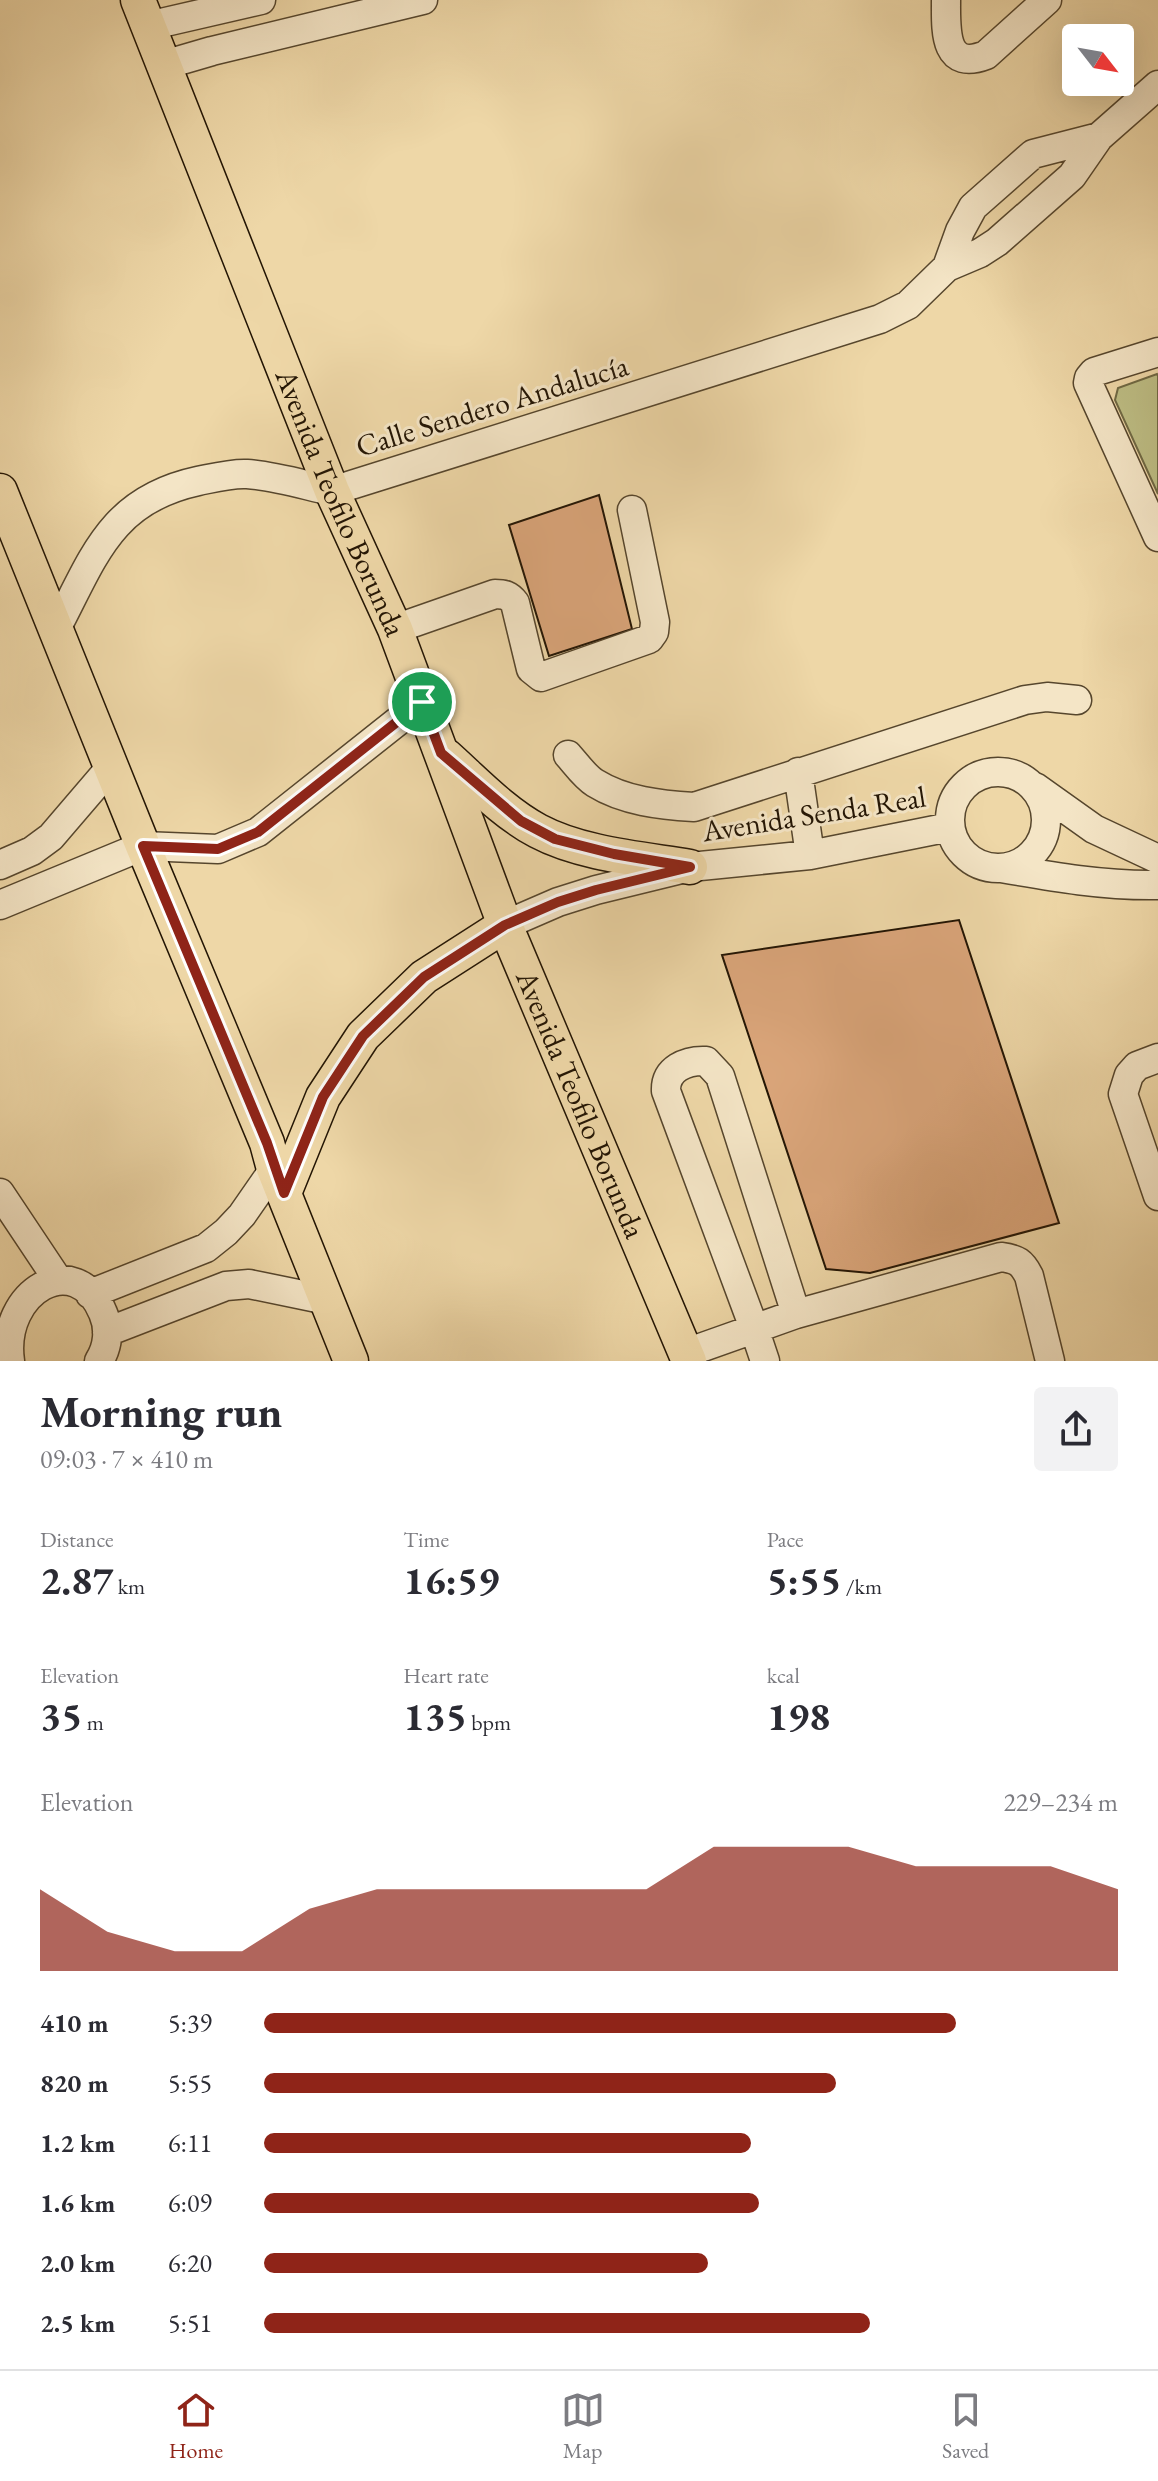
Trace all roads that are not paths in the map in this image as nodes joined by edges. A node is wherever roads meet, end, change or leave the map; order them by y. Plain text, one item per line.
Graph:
1 (261, 0) edge
2 (423, 0) edge
3 (946, 0) edge
4 (1047, 0) edge
5 (199, 6) edge
6 (143, 13) edge
7 (212, 51) junction
8 (164, 65) junction
9 (1158, 85) edge
10 (1099, 137) junction
11 (947, 267) junction
12 (1158, 352) edge
13 (0, 491) edge
14 (332, 491) junction
15 (632, 510) dead end
16 (1158, 537) edge
17 (56, 629) junction
18 (395, 629) junction
19 (1077, 700) dead end
20 (422, 702) junction
21 (441, 753) junction
22 (568, 755) dead end
23 (111, 767) junction
24 (798, 772) junction
25 (1032, 785) junction
26 (950, 827) junction
27 (143, 846) junction
28 (810, 855) junction
29 (1158, 859) edge
30 (0, 865) edge
31 (690, 867) junction
32 (1000, 868) junction
33 (1158, 885) edge
34 (0, 905) edge
35 (505, 925) junction
36 (1158, 1058) edge
37 (279, 1181) junction
38 (1157, 1191) edge
39 (0, 1193) edge
40 (58, 1280) junction
41 (6, 1293) edge
42 (90, 1294) junction
43 (327, 1300) junction
44 (796, 1314) junction
45 (754, 1328) junction
46 (104, 1352) edge
47 (688, 1357) edge
48 (10, 1361) edge
49 (351, 1361) edge
50 (765, 1361) edge
51 (1050, 1361) edge

1 - 5 street
2 - 7 street
3 - 4 street
5 - 6 street
5 - 7 street
6 - 8 main road, Avenida Teofilo Borunda
7 - 8 street
8 - 14 main road, Avenida Teofilo Borunda
9 - 10 street, Calle Sendero Andalucía
10 - 11 street, Calle Sendero Andalucía
10 - 11 street, Calle Sendero Andalucía
11 - 14 street, Calle Sendero Andalucía
12 - 16 street
13 - 17 main road
14 - 17 street, Calle Sendero Andalucía
14 - 18 main road, Avenida Teofilo Borunda
15 - 18 street
17 - 23 main road
18 - 20 main road, Avenida Teofilo Borunda
19 - 24 street
20 - 21 main road, Avenida Teofilo Borunda
20 - 27 street
21 - 31 main road
21 - 35 main road, Avenida Teofilo Borunda
22 - 24 street
23 - 27 main road
23 - 30 street
24 - 28 street
25 - 26 street, Avenida Senda Real
25 - 29 street, Avenida Senda Real
25 - 32 street
26 - 28 street, Avenida Senda Real
26 - 32 street, Avenida Senda Real
27 - 34 street
27 - 37 main road
28 - 31 street, Avenida Senda Real
31 - 35 street, Avenida Senda Real
32 - 33 street, Avenida Senda Real
35 - 37 main road
35 - 47 main road, Avenida Teofilo Borunda
36 - 38 street
37 - 42 street
37 - 43 main road
39 - 40 street
40 - 41 street
40 - 42 street
41 - 48 street
42 - 46 street
43 - 46 street
43 - 49 main road
44 - 45 street
44 - 45 street
44 - 51 street
45 - 47 street
45 - 50 street

